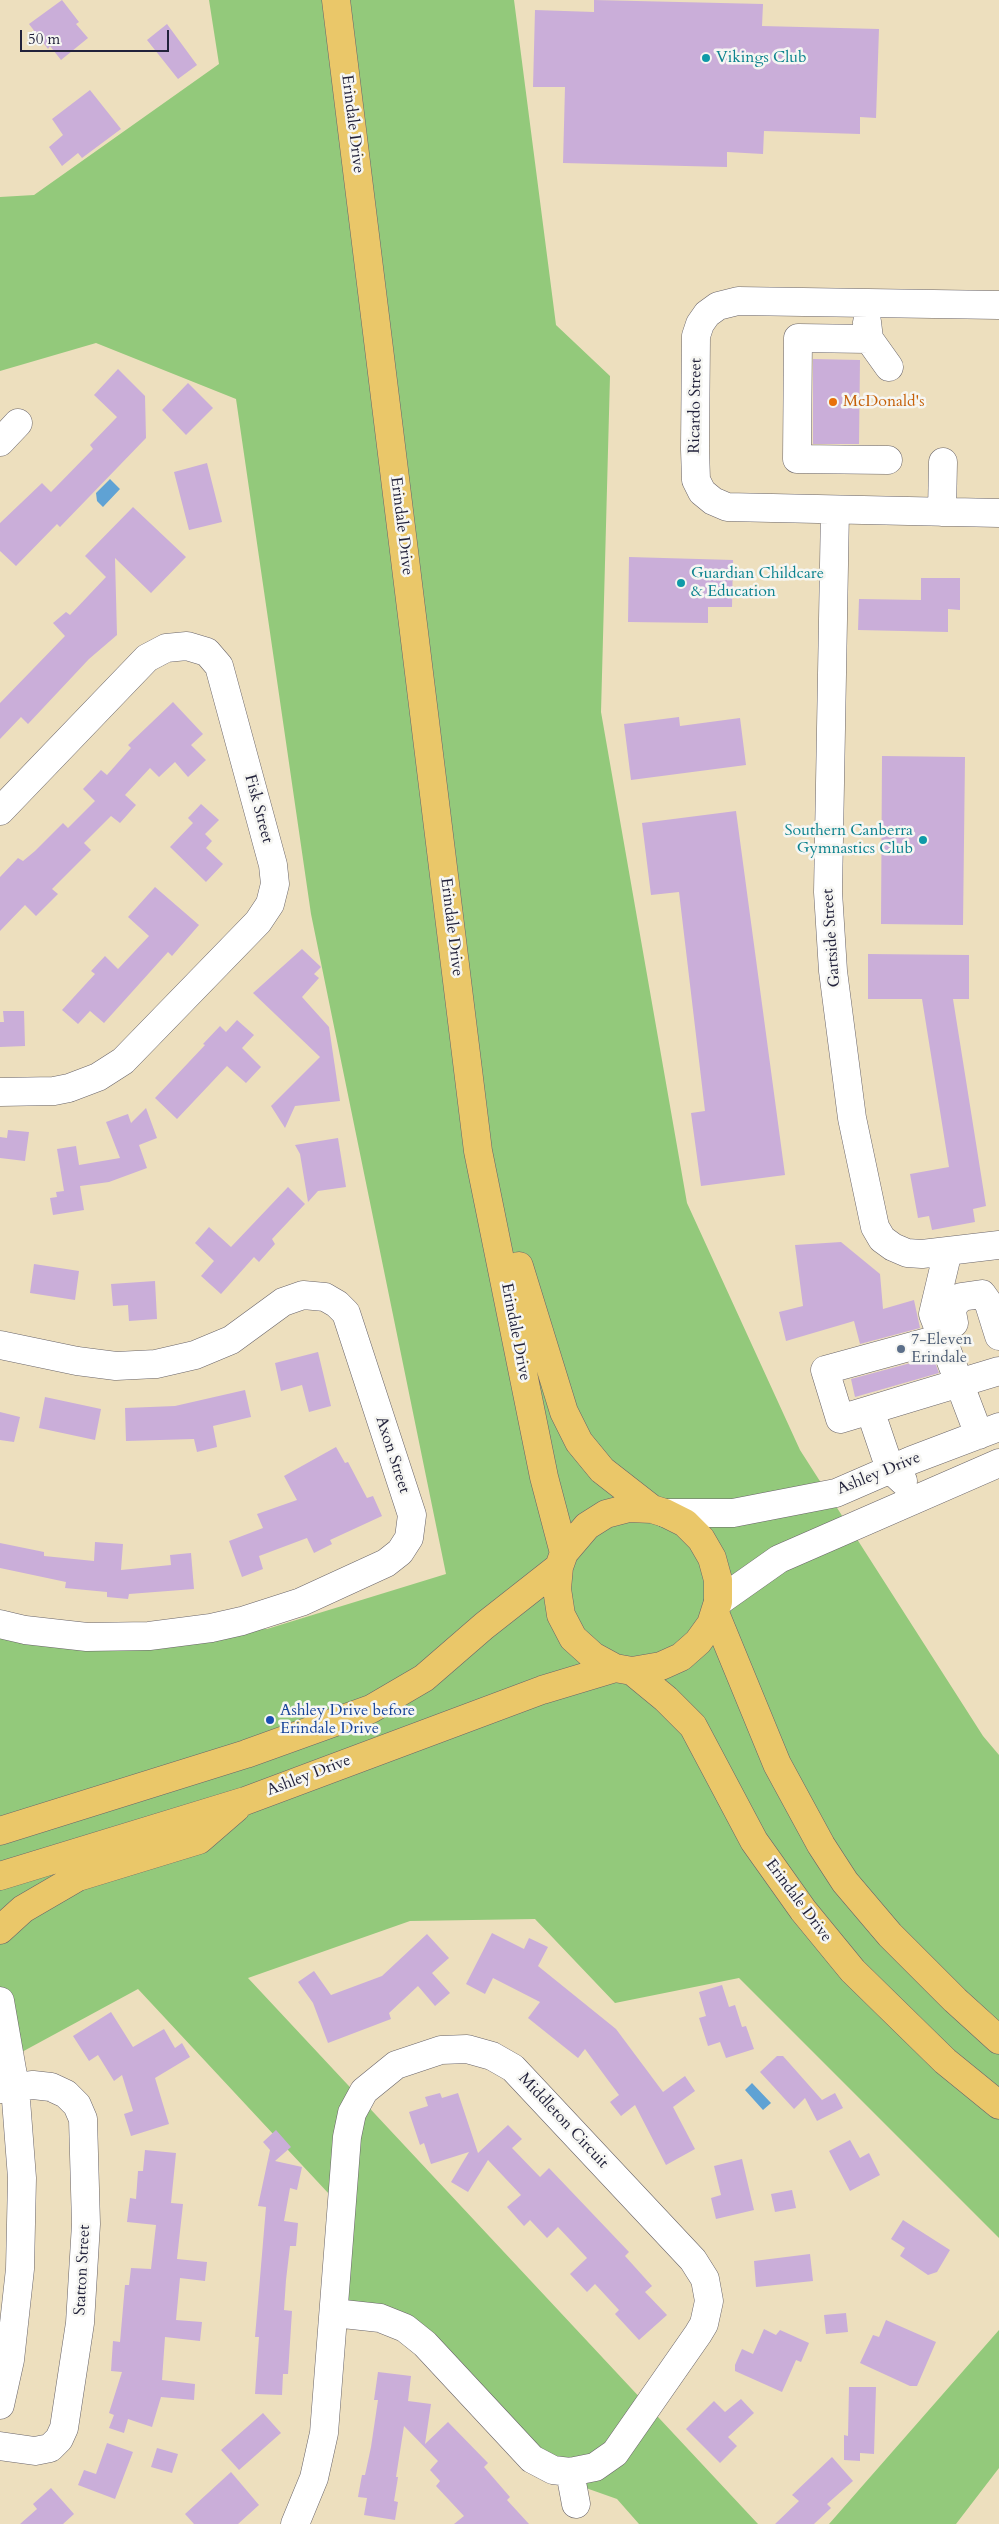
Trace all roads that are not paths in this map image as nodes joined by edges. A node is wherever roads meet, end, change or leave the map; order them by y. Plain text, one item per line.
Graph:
1 (336, 0) edge
2 (866, 303) junction
3 (999, 305) edge
4 (869, 339) junction
5 (890, 367) dead end
6 (888, 460) dead end
7 (943, 462) dead end
8 (835, 510) junction
9 (942, 512) junction
10 (999, 513) edge
11 (0, 811) edge
12 (467, 1051) junction
13 (0, 1092) edge
14 (999, 1245) edge
15 (948, 1251) junction
16 (940, 1333) junction
17 (999, 1336) edge
18 (0, 1345) edge
19 (999, 1370) edge
20 (960, 1384) junction
21 (870, 1410) junction
22 (990, 1429) edge
23 (999, 1463) edge
24 (890, 1469) junction
25 (921, 1497) junction
26 (658, 1511) junction
27 (561, 1560) junction
28 (717, 1608) junction
29 (0, 1624) edge
30 (623, 1669) junction
31 (0, 1831) edge
32 (96, 1859) junction
33 (0, 1876) edge
34 (0, 1930) edge
35 (0, 2001) edge
36 (999, 2040) edge
37 (7, 2088) edge
38 (999, 2105) edge
39 (334, 2313) junction
40 (0, 2405) edge
41 (0, 2446) edge
42 (570, 2472) junction
43 (576, 2504) dead end
44 (295, 2524) edge

1 - 12 main road, Erindale Drive
2 - 3 street, Ricardo Street
2 - 4 street
2 - 8 street, Ricardo Street
4 - 5 street
4 - 6 street
7 - 9 street
8 - 9 street, Ricardo Street
8 - 15 street, Gartside Street
9 - 10 street, Ricardo Street
11 - 13 street, Fisk Street
12 - 26 main road, Erindale Drive
12 - 27 main road, Erindale Drive
14 - 15 street, Gartside Street
15 - 16 street
16 - 17 street
16 - 20 street
16 - 21 street
18 - 29 street, Axon Street
19 - 20 street
20 - 21 street
20 - 22 street
21 - 24 street
22 - 24 street, Ashley Drive
23 - 25 street
24 - 25 street
24 - 26 street, Ashley Drive
25 - 28 street
26 - 27 main road
26 - 28 main road
27 - 30 main road
27 - 31 main road
28 - 30 main road
28 - 36 main road
30 - 32 main road, Ashley Drive
30 - 38 main road, Erindale Drive
32 - 33 main road
32 - 34 main road
35 - 37 street
37 - 40 street
37 - 41 street, Statton Street
39 - 42 street, Middleton Circuit
39 - 42 street, Middleton Circuit
39 - 44 street, Middleton Circuit
42 - 43 street

